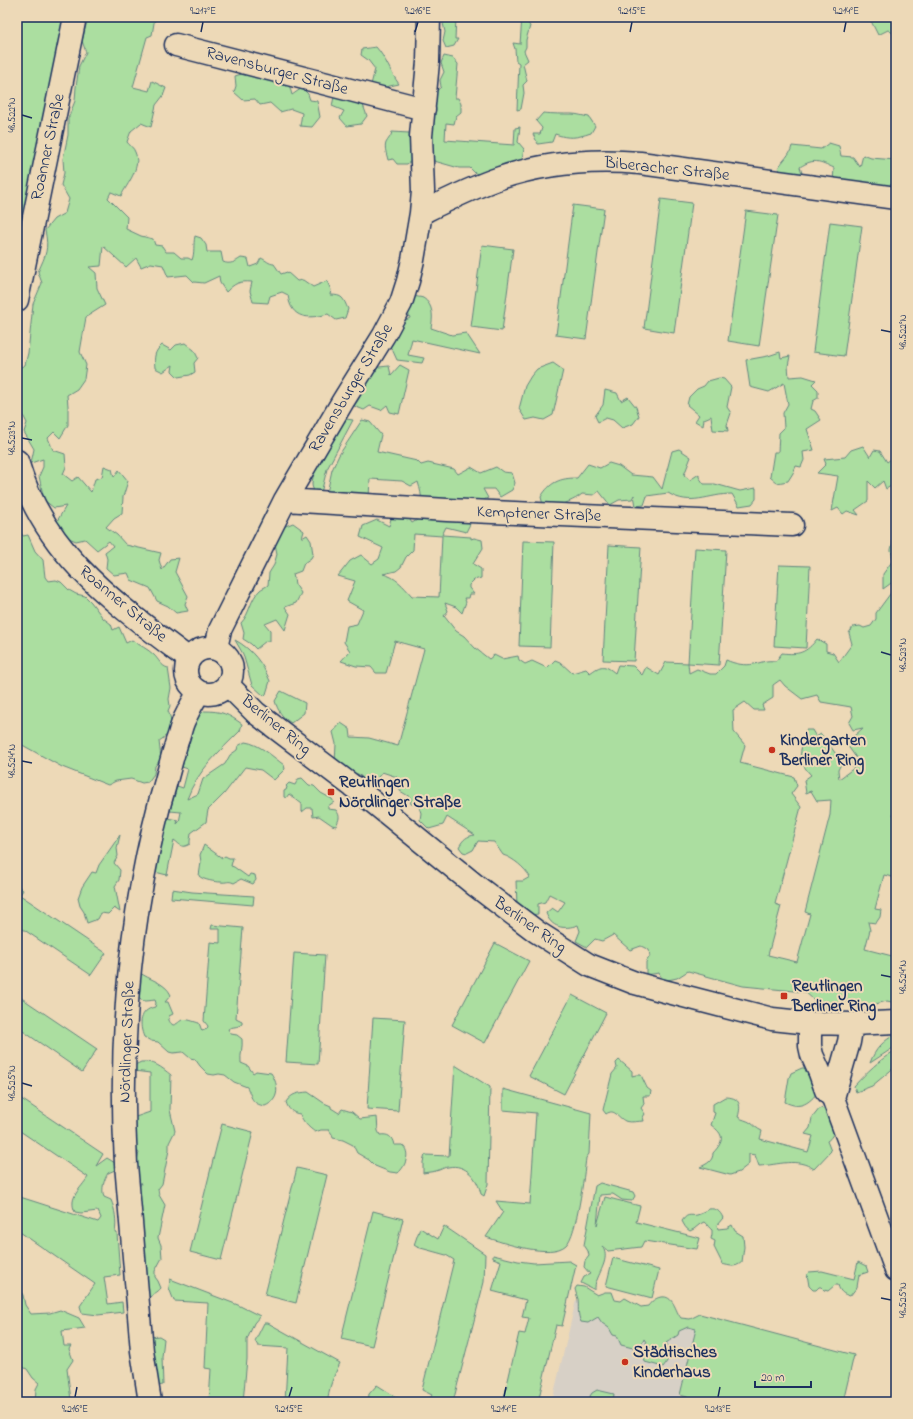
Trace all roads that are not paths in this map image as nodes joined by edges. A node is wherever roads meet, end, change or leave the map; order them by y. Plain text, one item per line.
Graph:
1 (75, 17) edge
2 (429, 17) edge
3 (176, 45) dead end
4 (424, 109) junction
5 (896, 198) edge
6 (421, 213) junction
7 (17, 300) edge
8 (17, 461) edge
9 (285, 500) junction
10 (792, 525) dead end
11 (216, 648) junction
12 (189, 658) junction
13 (228, 685) junction
14 (199, 692) junction
15 (896, 1022) edge
16 (810, 1023) junction
17 (852, 1024) junction
18 (833, 1098) junction
19 (896, 1270) edge
20 (150, 1402) edge

1 - 7 street, Roanner Straße
2 - 4 street, Ravensburger Straße
3 - 4 street, Ravensburger Straße
4 - 6 street, Ravensburger Straße
5 - 6 street, Biberacher Straße
6 - 9 street, Ravensburger Straße
8 - 12 street, Roanner Straße
9 - 10 street, Kemptener Straße
9 - 11 street, Ravensburger Straße
11 - 12 street
11 - 13 street, Berliner Ring
12 - 14 street
13 - 14 street, Berliner Ring
13 - 16 street, Berliner Ring
14 - 20 street, Nördlinger Straße
15 - 17 street, Berliner Ring
16 - 17 street, Berliner Ring
16 - 18 street
17 - 18 street
18 - 19 street

